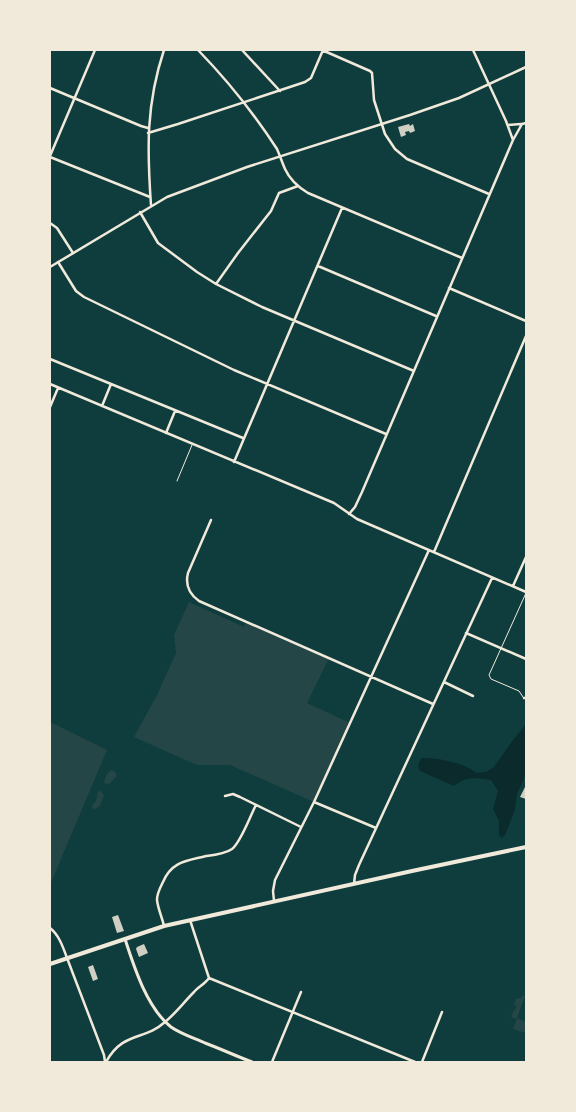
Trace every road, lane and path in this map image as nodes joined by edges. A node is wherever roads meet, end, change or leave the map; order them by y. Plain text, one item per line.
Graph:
1 (95, 50) edge
2 (164, 50) edge
3 (198, 50) edge
4 (242, 50) edge
5 (323, 50) edge
6 (472, 50) edge
7 (526, 67) edge
8 (489, 85) junction
9 (50, 88) edge
10 (280, 91) junction
11 (74, 98) junction
12 (245, 102) junction
13 (526, 123) edge
14 (382, 124) junction
15 (522, 124) junction
16 (508, 126) junction
17 (148, 128) junction
18 (148, 133) junction
19 (513, 140) junction
20 (50, 156) edge
21 (281, 156) junction
22 (298, 186) junction
23 (490, 194) junction
24 (150, 197) junction
25 (151, 205) junction
26 (343, 207) junction
27 (140, 212) junction
28 (50, 223) edge
29 (73, 253) junction
30 (462, 258) junction
31 (58, 262) junction
32 (318, 266) junction
33 (50, 267) edge
34 (216, 284) junction
35 (449, 288) junction
36 (436, 317) junction
37 (294, 321) junction
38 (526, 321) edge
39 (526, 336) edge
40 (50, 359) edge
41 (414, 371) junction
42 (50, 384) edge
43 (111, 384) junction
44 (267, 384) junction
45 (58, 388) junction
46 (50, 406) edge
47 (102, 406) junction
48 (176, 410) junction
49 (166, 433) junction
50 (386, 434) junction
51 (243, 438) junction
52 (192, 444) junction
53 (234, 462) junction
54 (177, 481) dead end
55 (349, 514) junction
56 (211, 520) dead end
57 (429, 550) junction
58 (434, 552) junction
59 (526, 556) edge
60 (492, 577) junction
61 (513, 586) junction
62 (526, 593) edge
63 (466, 634) junction
64 (501, 648) junction
65 (526, 659) edge
66 (371, 676) junction
67 (444, 682) junction
68 (473, 696) dead end
69 (525, 698) edge
70 (434, 704) junction
71 (225, 796) dead end
72 (314, 802) junction
73 (256, 805) junction
74 (301, 827) junction
75 (376, 828) junction
76 (526, 847) edge
77 (354, 884) junction
78 (274, 901) junction
79 (190, 920) junction
80 (164, 926) junction
81 (50, 928) edge
82 (125, 939) junction
83 (67, 958) junction
84 (50, 964) edge
85 (209, 978) junction
86 (301, 992) dead end
87 (293, 1012) junction
88 (442, 1012) dead end
89 (166, 1022) junction
90 (105, 1062) edge
91 (252, 1062) edge
92 (272, 1062) edge
93 (415, 1062) edge
94 (422, 1062) edge

1 - 11 street
2 - 17 street
3 - 12 street
4 - 10 street
5 - 10 street
5 - 14 street
6 - 8 street
7 - 8 street
8 - 14 street
8 - 16 street
9 - 11 street
10 - 12 street
11 - 17 street
11 - 20 street
12 - 18 street
12 - 21 street
13 - 15 street
14 - 21 street
14 - 23 street
15 - 16 street
15 - 19 street
16 - 19 street
17 - 18 street
18 - 24 street
19 - 23 street
20 - 24 street
21 - 22 street
21 - 25 street
22 - 26 street
22 - 34 street
23 - 30 street
24 - 25 street
25 - 27 street
26 - 30 street
26 - 32 street
27 - 29 street
27 - 34 street
28 - 29 street
29 - 31 street
30 - 35 street
31 - 33 street
31 - 44 street
32 - 36 street
32 - 37 street
34 - 37 street
35 - 36 street
35 - 38 street
36 - 41 street
37 - 41 street
37 - 44 street
39 - 58 street
40 - 43 street
41 - 50 street
42 - 45 street
43 - 47 street
43 - 48 street
44 - 50 street
44 - 51 street
45 - 46 street
45 - 47 street
47 - 49 street
48 - 49 street
48 - 51 street
49 - 52 street
50 - 55 street
51 - 53 street
52 - 53 street
52 - 54 lane
53 - 55 street
55 - 57 street
56 - 66 street
57 - 58 street
57 - 66 street
58 - 60 street
59 - 61 street
60 - 61 street
60 - 63 street
61 - 62 street
62 - 64 lane
63 - 64 street
63 - 67 street
64 - 65 street
64 - 69 lane
66 - 70 street
66 - 72 street
67 - 68 street
67 - 70 street
70 - 75 street
71 - 73 street
72 - 74 street
72 - 75 street
73 - 74 street
73 - 80 street
74 - 78 street
75 - 77 street
76 - 77 main road
77 - 78 main road
78 - 79 main road
79 - 80 main road
79 - 85 street
80 - 82 main road
81 - 83 street
82 - 83 main road
82 - 89 main road
83 - 84 main road
83 - 90 street
85 - 87 street
85 - 89 street
86 - 87 street
87 - 92 street
87 - 93 street
88 - 94 street
89 - 90 street
89 - 91 main road

